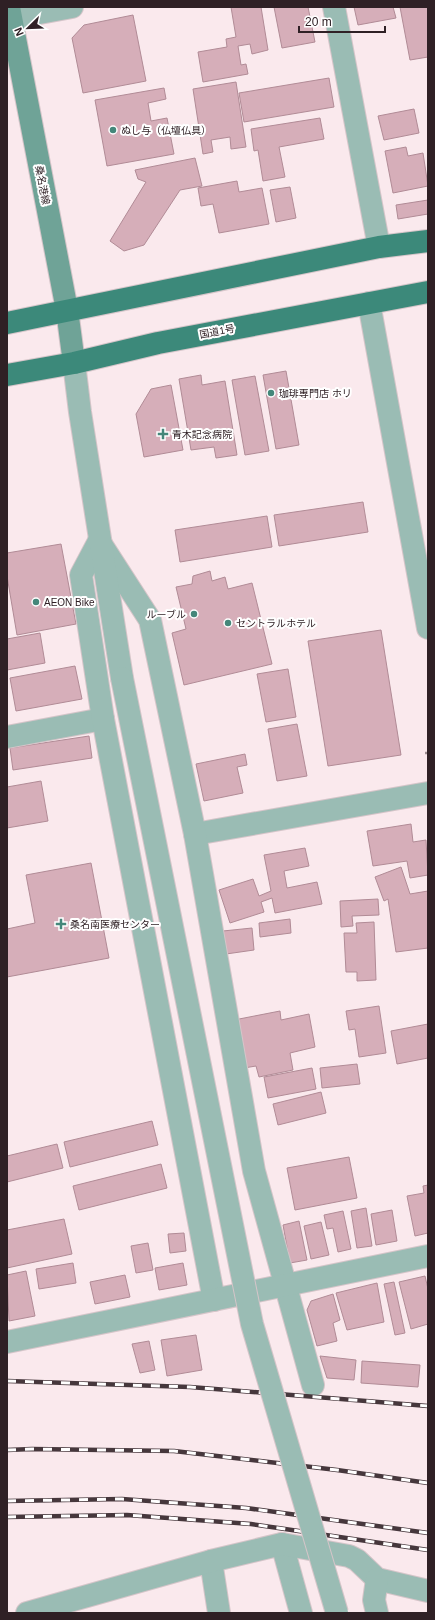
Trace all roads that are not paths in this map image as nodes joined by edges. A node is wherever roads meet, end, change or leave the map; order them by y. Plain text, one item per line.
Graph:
1 (72, 7) edge
2 (334, 7) edge
3 (9, 15) edge
4 (428, 241) edge
5 (379, 247) junction
6 (428, 292) edge
7 (369, 303) junction
8 (67, 310) junction
9 (7, 322) edge
10 (74, 363) junction
11 (7, 375) edge
12 (99, 541) junction
13 (422, 564) edge
14 (428, 628) edge
15 (103, 719) junction
16 (7, 737) edge
17 (428, 793) edge
18 (195, 834) junction
19 (428, 1256) edge
20 (285, 1287) junction
21 (214, 1300) junction
22 (7, 1342) edge
23 (313, 1385) dead end
24 (282, 1544) junction
25 (210, 1560) junction
26 (377, 1579) junction
27 (428, 1591) edge
28 (31, 1612) edge
29 (219, 1613) edge
30 (301, 1613) edge
31 (337, 1613) edge
32 (377, 1613) edge

1 - 3 street
2 - 5 street
3 - 8 main road, 桑名港線
4 - 5 highway
5 - 8 highway
6 - 7 highway, 国道1号
7 - 10 highway, 国道1号
7 - 13 street
8 - 9 highway
8 - 10 main road, 桑名港線
10 - 11 highway, 国道1号
10 - 12 street
12 - 15 street
12 - 18 street
12 - 31 street, bridge
13 - 14 street
15 - 16 street
15 - 21 street
17 - 18 street
18 - 20 street
19 - 20 street
20 - 21 street
20 - 23 street
21 - 22 street
24 - 25 street
24 - 26 street
24 - 30 street
25 - 28 street
25 - 29 street
26 - 27 street
26 - 32 street

